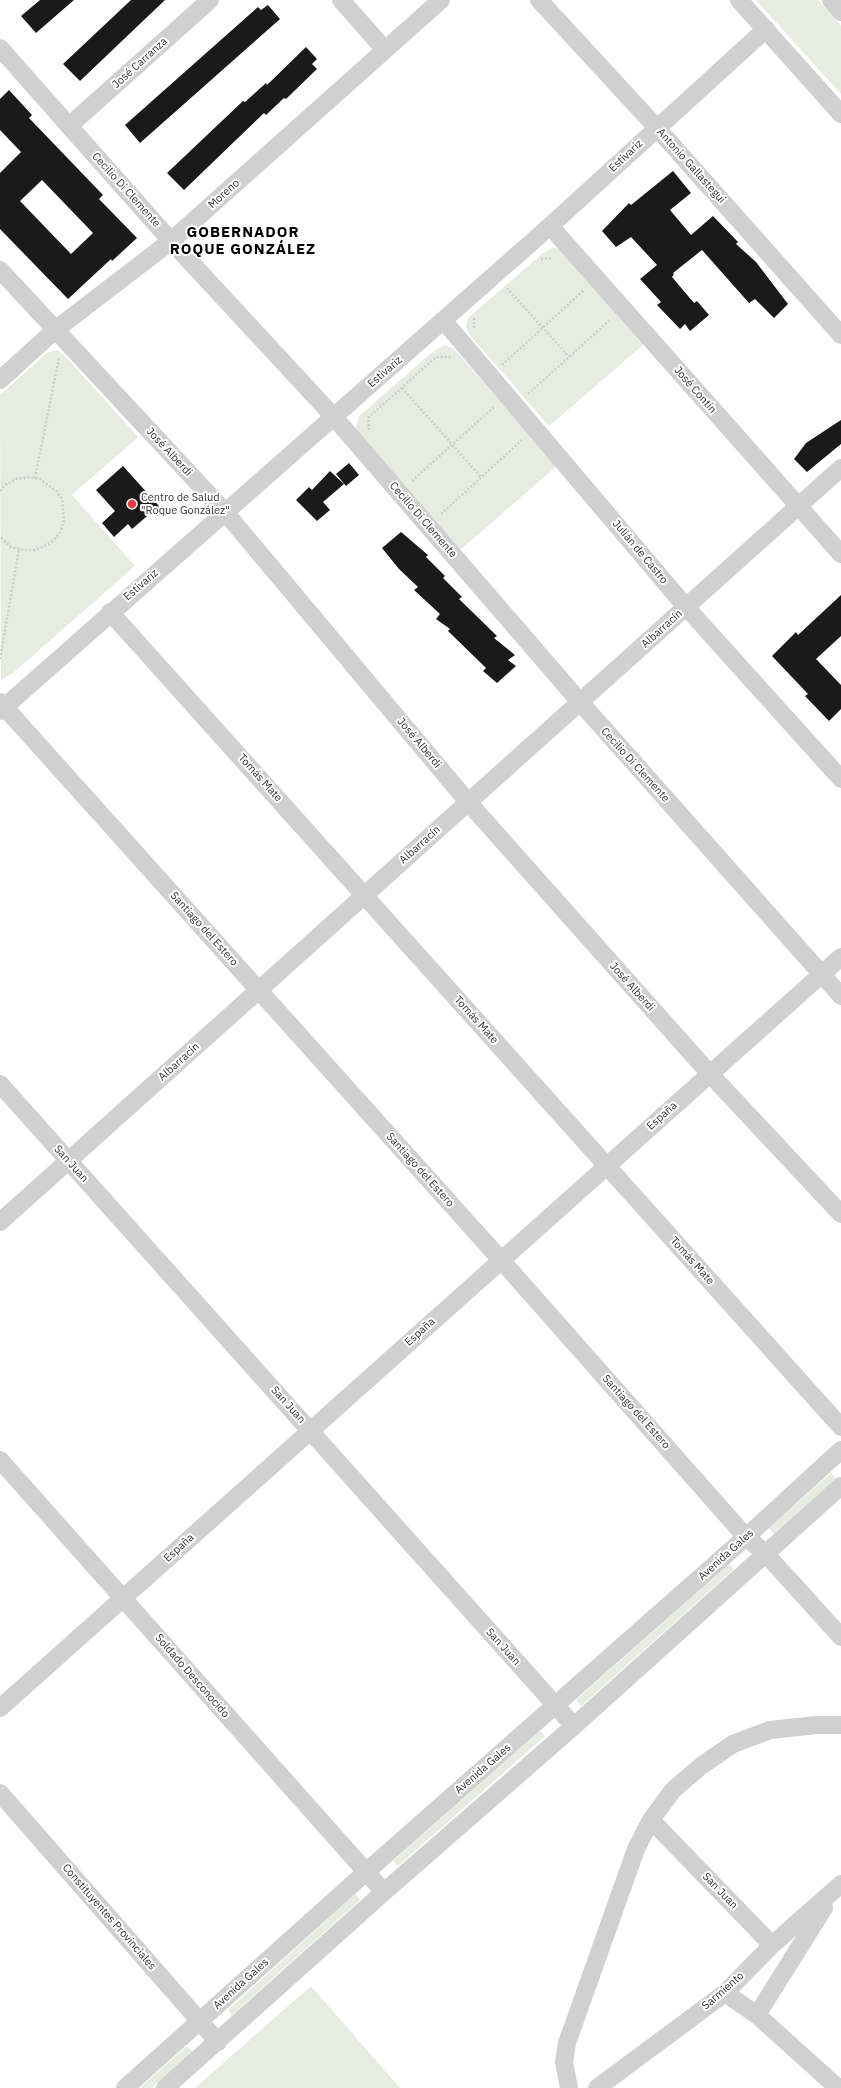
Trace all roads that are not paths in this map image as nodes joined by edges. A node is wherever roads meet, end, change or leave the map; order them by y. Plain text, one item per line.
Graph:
1 (210, 0) edge
2 (341, 0) edge
3 (441, 0) edge
4 (539, 0) edge
5 (739, 0) edge
6 (831, 0) edge
7 (841, 12) edge
8 (766, 29) junction
9 (0, 48) edge
10 (386, 50) junction
11 (841, 114) edge
12 (69, 126) junction
13 (657, 128) junction
14 (550, 226) junction
15 (171, 241) junction
16 (0, 270) edge
17 (443, 320) junction
18 (59, 334) junction
19 (841, 335) edge
20 (0, 380) edge
21 (334, 417) junction
22 (841, 468) edge
23 (798, 507) junction
24 (224, 512) junction
25 (841, 554) edge
26 (686, 607) junction
27 (110, 612) junction
28 (580, 702) junction
29 (1, 707) edge
30 (841, 779) edge
31 (468, 802) junction
32 (364, 895) junction
33 (841, 957) edge
34 (821, 975) junction
35 (259, 990) junction
36 (841, 996) edge
37 (710, 1074) junction
38 (0, 1084) edge
39 (69, 1161) junction
40 (607, 1166) junction
41 (841, 1214) edge
42 (0, 1222) edge
43 (501, 1260) junction
44 (841, 1428) edge
45 (310, 1430) junction
46 (841, 1450) edge
47 (0, 1460) edge
48 (841, 1486) edge
49 (746, 1537) junction
50 (765, 1553) junction
51 (123, 1598) junction
52 (841, 1637) edge
53 (555, 1706) junction
54 (0, 1708) edge
55 (841, 1725) edge
56 (574, 1726) junction
57 (0, 1793) edge
58 (651, 1820) junction
59 (366, 1872) junction
60 (838, 1887) edge
61 (384, 1892) junction
62 (772, 1946) junction
63 (725, 1993) junction
64 (757, 2015) junction
65 (200, 2021) junction
66 (218, 2042) junction
67 (125, 2088) edge
68 (165, 2088) edge
69 (569, 2088) edge
70 (597, 2088) edge
71 (838, 2088) edge

1 - 12 street, José Carranza
2 - 10 street
3 - 10 street, Moreno
4 - 13 street, Antonio Gallastegui
5 - 8 street
6 - 7 street
8 - 11 street
8 - 13 street, Estivariz
9 - 12 street, Cecilio Di Clemente
10 - 15 street, Moreno
12 - 15 street, Cecilio Di Clemente
13 - 14 street, Estivariz
13 - 19 street, Antonio Gallastegui
14 - 17 street, Estivariz
14 - 23 street, José Contín
15 - 18 street, Moreno
15 - 21 street, Cecilio Di Clemente
16 - 18 street, José Alberdi
17 - 21 street, Estivariz
17 - 26 street, Julián de Castro
18 - 20 street, Moreno
18 - 24 street, José Alberdi
21 - 24 street, Estivariz
21 - 28 street, Cecilio Di Clemente
22 - 23 street, Albarracín
23 - 25 street, José Contín
23 - 26 street, Albarracín
24 - 27 street, Estivariz
24 - 31 street, José Alberdi
26 - 28 street, Albarracín
26 - 30 street, Julián de Castro
27 - 29 street, Estivariz
27 - 32 street, Tomás Mate
28 - 31 street, Albarracín
28 - 34 street, Cecilio Di Clemente
29 - 35 street, Santiago del Estero
31 - 32 street, Albarracín
31 - 37 street, José Alberdi
32 - 35 street, Albarracín
32 - 40 street, Tomás Mate
33 - 34 street, España
34 - 36 street, Cecilio Di Clemente
34 - 37 street, España
35 - 39 street, Albarracín
35 - 43 street, Santiago del Estero
37 - 40 street, España
37 - 41 street, José Alberdi
38 - 39 street, San Juan
39 - 42 street, Albarracín
39 - 45 street, San Juan
40 - 43 street, España
40 - 44 street, Tomás Mate
43 - 45 street, España
43 - 49 street, Santiago del Estero
45 - 51 street, España
45 - 53 street, San Juan
46 - 49 street, Avenida Gales
47 - 51 street, Soldado Desconocido
48 - 50 street
49 - 50 street, Santiago del Estero
49 - 53 street, Avenida Gales
50 - 52 street, Santiago del Estero
50 - 56 street
51 - 54 street, España
51 - 59 street, Soldado Desconocido
53 - 56 street, San Juan
53 - 59 street, Avenida Gales
55 - 58 street
56 - 61 street
57 - 65 street, Constituyentes Provinciales
58 - 62 street, San Juan
58 - 69 street
59 - 61 street, Soldado Desconocido
59 - 65 street, Avenida Gales
60 - 62 street, Sarmiento
60 - 64 street
61 - 66 street
62 - 63 street, Sarmiento
63 - 64 street
63 - 70 street, Sarmiento
64 - 71 street
65 - 66 street, Constituyentes Provinciales
65 - 67 street, Avenida Gales
66 - 68 street

